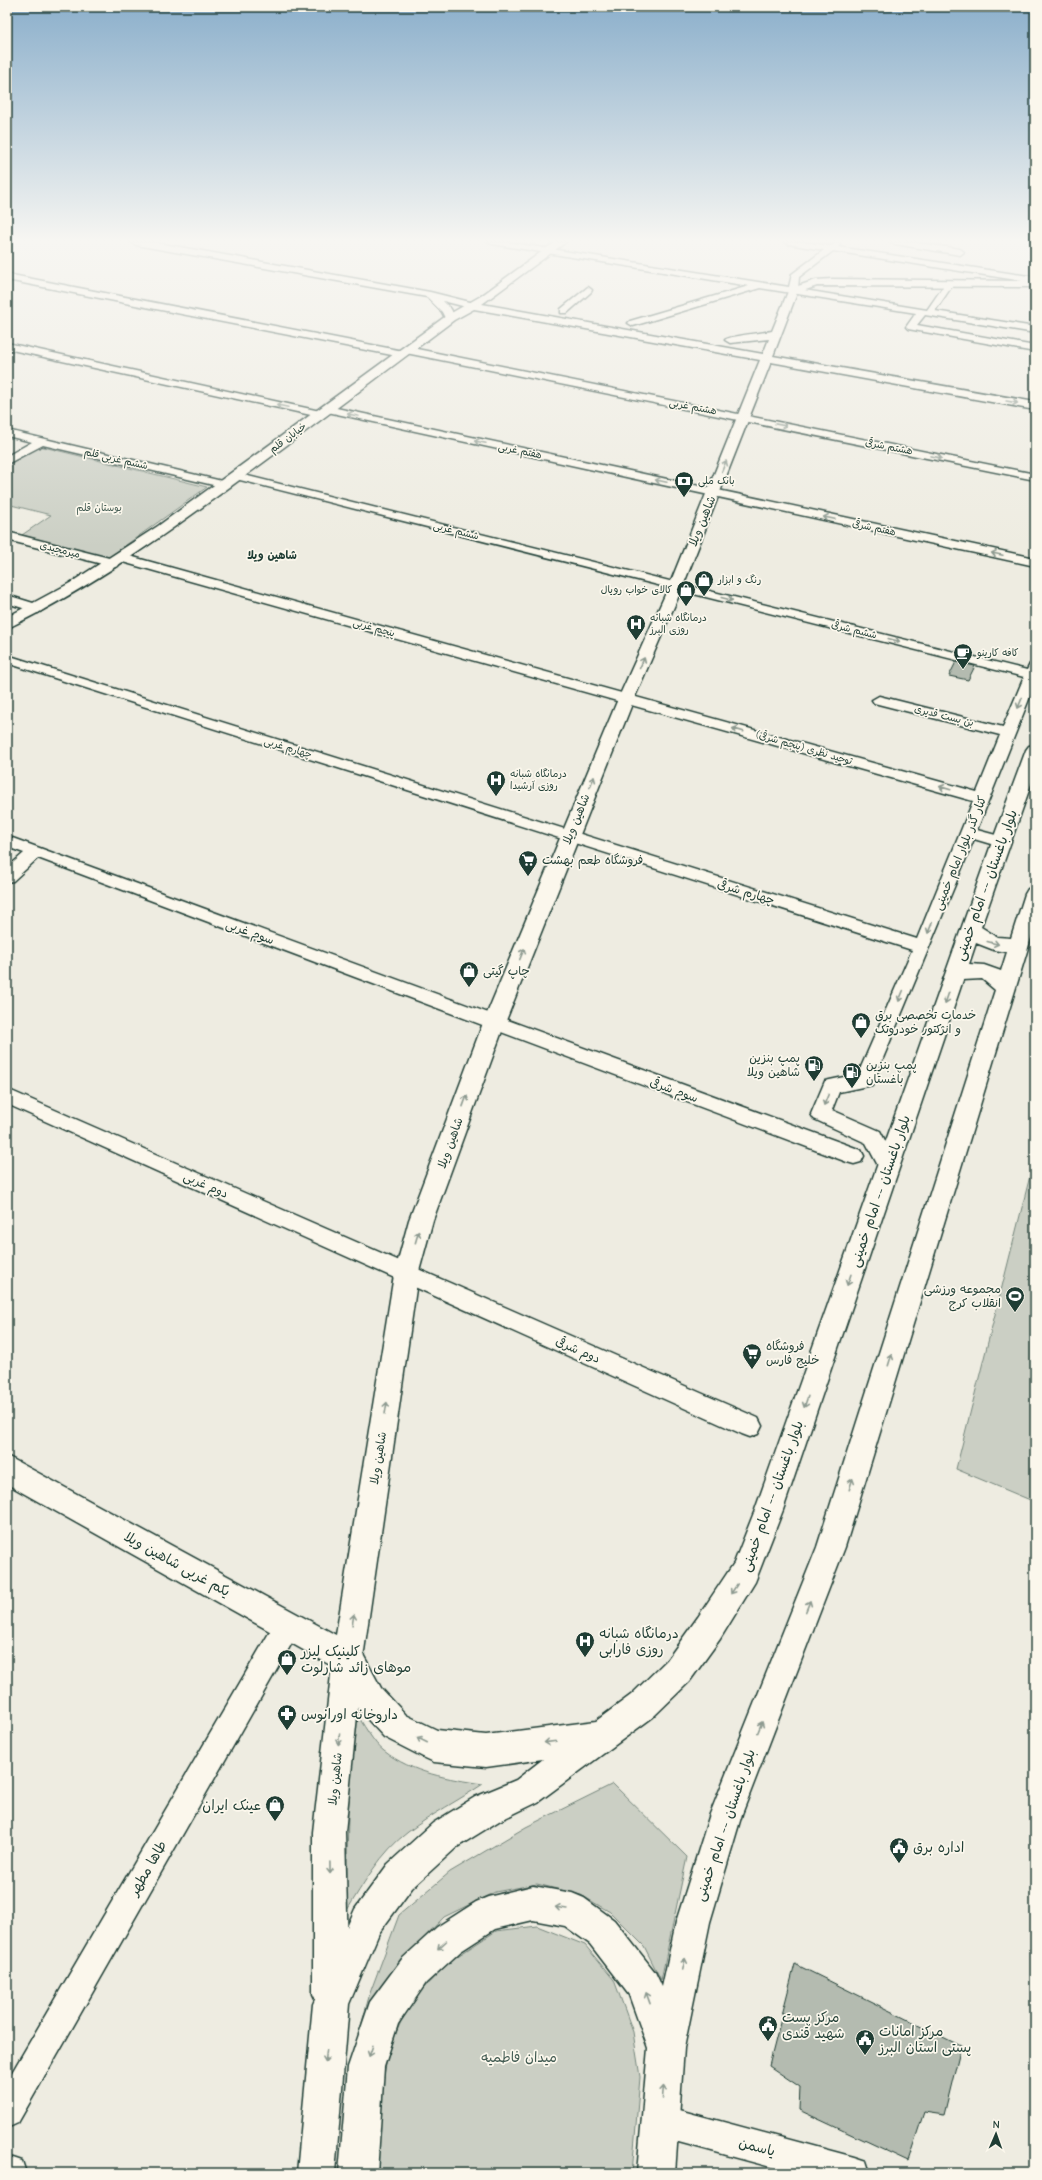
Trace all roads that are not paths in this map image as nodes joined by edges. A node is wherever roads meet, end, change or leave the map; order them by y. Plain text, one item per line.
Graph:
1 (360, 344) edge
2 (415, 344) edge
3 (725, 344) edge
4 (745, 344) edge
5 (774, 344) edge
6 (1005, 344) edge
7 (7, 346) edge
8 (1035, 349) edge
9 (773, 351) junction
10 (404, 352) junction
11 (54, 356) junction
12 (7, 357) edge
13 (1035, 406) edge
14 (324, 412) junction
15 (743, 418) junction
16 (7, 433) edge
17 (42, 441) junction
18 (7, 461) edge
19 (236, 476) junction
20 (1035, 477) edge
21 (226, 485) junction
22 (713, 493) junction
23 (7, 536) edge
24 (118, 561) junction
25 (1035, 562) edge
26 (676, 586) junction
27 (7, 599) edge
28 (38, 609) junction
29 (7, 623) edge
30 (7, 660) edge
31 (1034, 671) edge
32 (626, 699) junction
33 (879, 700) dead end
34 (1008, 733) junction
35 (1035, 750) edge
36 (982, 798) junction
37 (968, 832) junction
38 (570, 836) junction
39 (7, 841) edge
40 (1001, 842) junction
41 (35, 852) junction
42 (7, 877) edge
43 (1035, 894) edge
44 (971, 929) junction
45 (1020, 944) junction
46 (922, 947) junction
47 (955, 974) junction
48 (1006, 990) junction
49 (494, 1023) junction
50 (7, 1096) edge
51 (854, 1156) dead end
52 (889, 1167) junction
53 (406, 1274) junction
54 (750, 1426) dead end
55 (7, 1469) edge
56 (288, 1625) junction
57 (348, 1658) junction
58 (602, 1736) junction
59 (331, 2004) junction
60 (666, 2048) junction
61 (7, 2112) edge
62 (660, 2121) junction
63 (7, 2172) edge
64 (10, 2173) edge
65 (316, 2173) edge
66 (358, 2173) edge
67 (656, 2173) edge
68 (854, 2173) edge

1 - 10 street, هشتم غربی
2 - 10 street, خیابان قلم
3 - 9 street
4 - 9 street
5 - 9 street, شاهین ویلا
6 - 8 street
7 - 11 street
9 -> 13 street
9 - 15 street, شاهین ویلا
10 - 14 street, خیابان قلم
10 - 15 street, هشتم غربی
11 - 12 street
14 -> 11 street, هفتم غربی
14 - 19 street, خیابان قلم
22 -> 14 street, هفتم غربی
15 -> 20 street, هشتم شرقی
22 -> 15 street, شاهین ویلا
16 - 17 street, ششم غربی قلم
17 - 18 street
17 - 21 street, ششم غربی قلم
19 - 21 street, خیابان قلم
19 - 26 street, ششم غربی
21 - 24 street, خیابان قلم
25 -> 22 street, هفتم شرقی
22 - 26 street, شاهین ویلا
23 - 24 street, میرمجیدی
24 - 28 street, خیابان قلم
24 - 32 street, پنجم غربی
26 -> 31 street, ششم شرقی
32 -> 26 street, شاهین ویلا
27 - 28 street
28 - 29 street, خیابان قلم
30 - 38 street, چهارم غربی
31 -> 34 street, کنار گذر بلوار امام خمینی
36 -> 32 street, توحید نظری (پنجم شرقی)
38 -> 32 street, شاهین ویلا
33 - 34 street, بن بست قدیری
34 - 36 street, کنار گذر بلوار امام خمینی
35 - 40 street, بلوار باغستان -- امام خمینی
36 - 37 street, کنار گذر بلوار امام خمینی
37 - 40 street
37 -> 46 street, کنار گذر بلوار امام خمینی
38 - 46 street, چهارم شرقی
49 -> 38 street, شاهین ویلا
39 - 41 street, سوم غربی
40 - 44 street, بلوار باغستان -- امام خمینی
41 - 42 street
41 - 49 street, سوم غربی
43 - 45 street, بلوار باغستان -- امام خمینی
44 -> 45 street
44 - 47 street, بلوار باغستان -- امام خمینی
45 - 48 street, بلوار باغستان -- امام خمینی
46 -> 52 street, کنار گذر بلوار امام خمینی
47 - 48 street
47 -> 52 street, بلوار باغستان -- امام خمینی
60 -> 48 street, بلوار باغستان -- امام خمینی
49 - 51 street, سوم شرقی
53 -> 49 street, شاهین ویلا
50 - 53 street, دوم غربی
52 -> 58 street, بلوار باغستان -- امام خمینی
53 - 54 street, دوم شرقی
57 -> 53 street, شاهین ویلا
55 - 56 street, یکم غربی شاهین ویلا
56 - 57 street, یکم غربی شاهین ویلا
56 - 61 street, طاها مطهر
58 -> 57 street
57 -> 59 street, شاهین ویلا
58 - 59 street, بلوار باغستان -- امام خمینی
59 -> 65 street, بلوار باغستان -- امام خمینی
62 -> 60 street, بلوار باغستان -- امام خمینی
60 -> 66 street
62 - 67 street, بلوار باغستان -- امام خمینی
62 - 68 street, یاسمن
63 - 64 street

